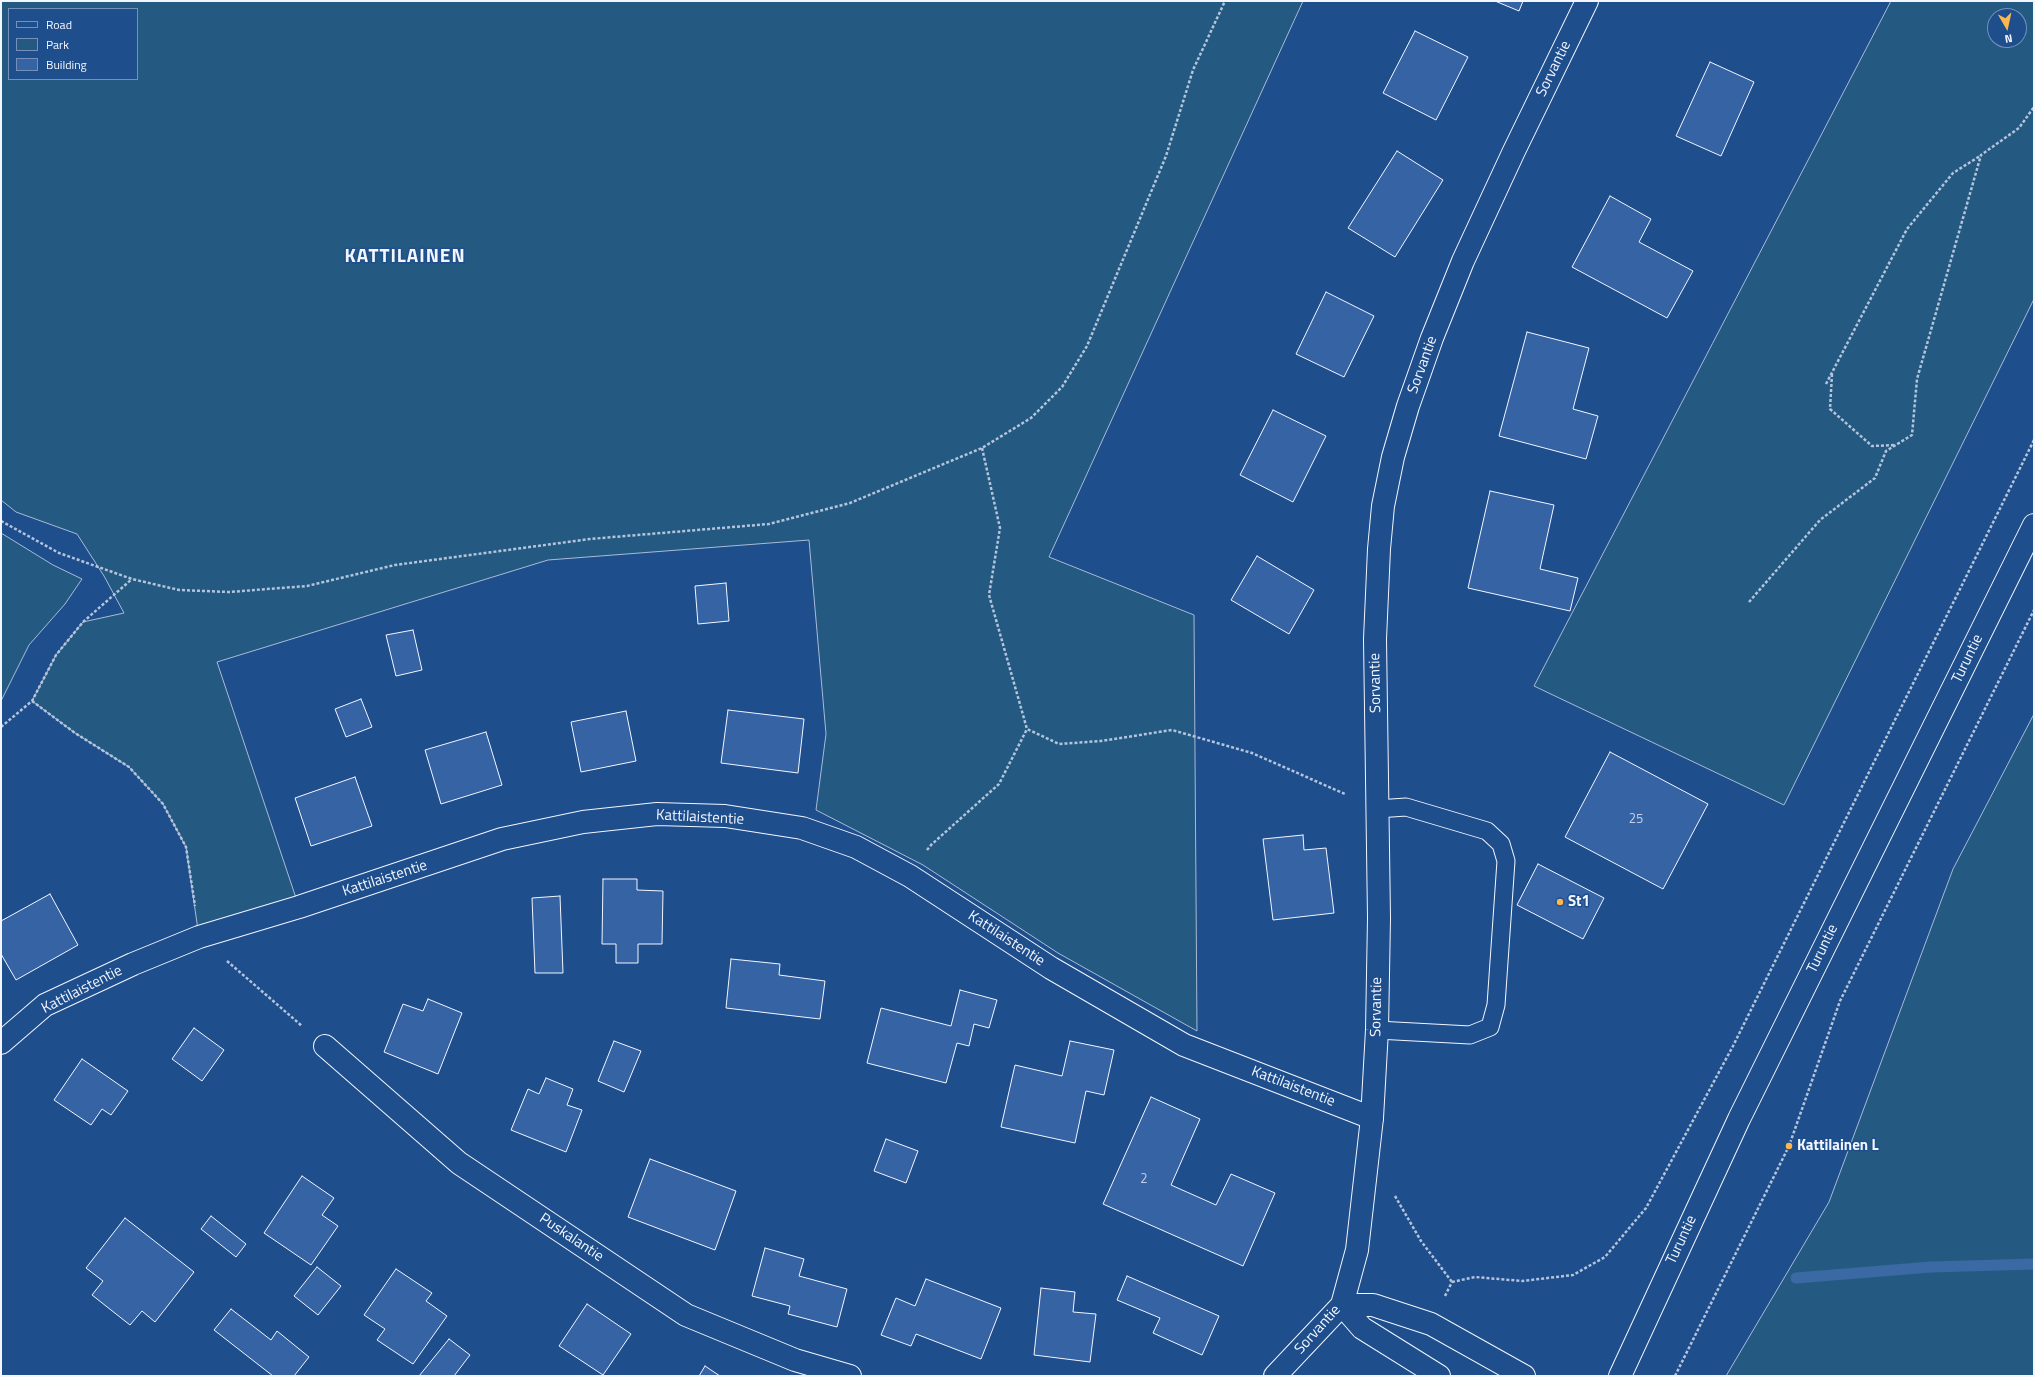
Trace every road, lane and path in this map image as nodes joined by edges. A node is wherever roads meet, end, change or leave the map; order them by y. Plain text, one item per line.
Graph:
1 (1225, 1) edge
2 (1587, 1) edge
3 (2034, 107) edge
4 (1981, 156) junction
5 (1832, 371) junction
6 (1826, 384) dead end
7 (2034, 440) edge
8 (1896, 445) junction
9 (982, 448) junction
10 (1, 521) edge
11 (2034, 525) edge
12 (132, 579) junction
13 (1749, 602) dead end
14 (2034, 610) edge
15 (32, 701) junction
16 (1, 727) edge
17 (1028, 729) junction
18 (1377, 809) junction
19 (910, 876) junction
20 (199, 937) junction
21 (1377, 1030) junction
22 (1, 1043) edge
23 (325, 1046) joint
24 (1372, 1118) junction
25 (1391, 1190) dead end
26 (1342, 1305) junction
27 (850, 1376) edge
28 (1275, 1376) edge
29 (1439, 1376) edge
30 (1524, 1376) edge
31 (1620, 1376) edge
32 (1675, 1376) edge

1 - 9 path
2 - 18 main road, Sorvantie
3 - 4 path
4 - 5 path
4 - 8 path
5 - 6 path
5 - 8 path
7 - 25 path
8 - 13 path
9 - 12 path
9 - 17 path
10 - 12 path
11 - 31 main road, Turuntie
12 - 15 path
14 - 32 path
15 - 16 path
15 - 20 path
17 - 18 path
17 - 19 path
18 - 21 main road, Sorvantie
18 - 21 lane
19 - 20 main road, Kattilaistentie
19 - 24 main road, Kattilaistentie
20 - 22 main road, Kattilaistentie
20 - 23 path
21 - 24 main road, Sorvantie
23 - 27 main road, Puskalantie
24 - 26 main road, Sorvantie
26 - 28 main road, Sorvantie
26 - 29 main road
26 - 30 main road

